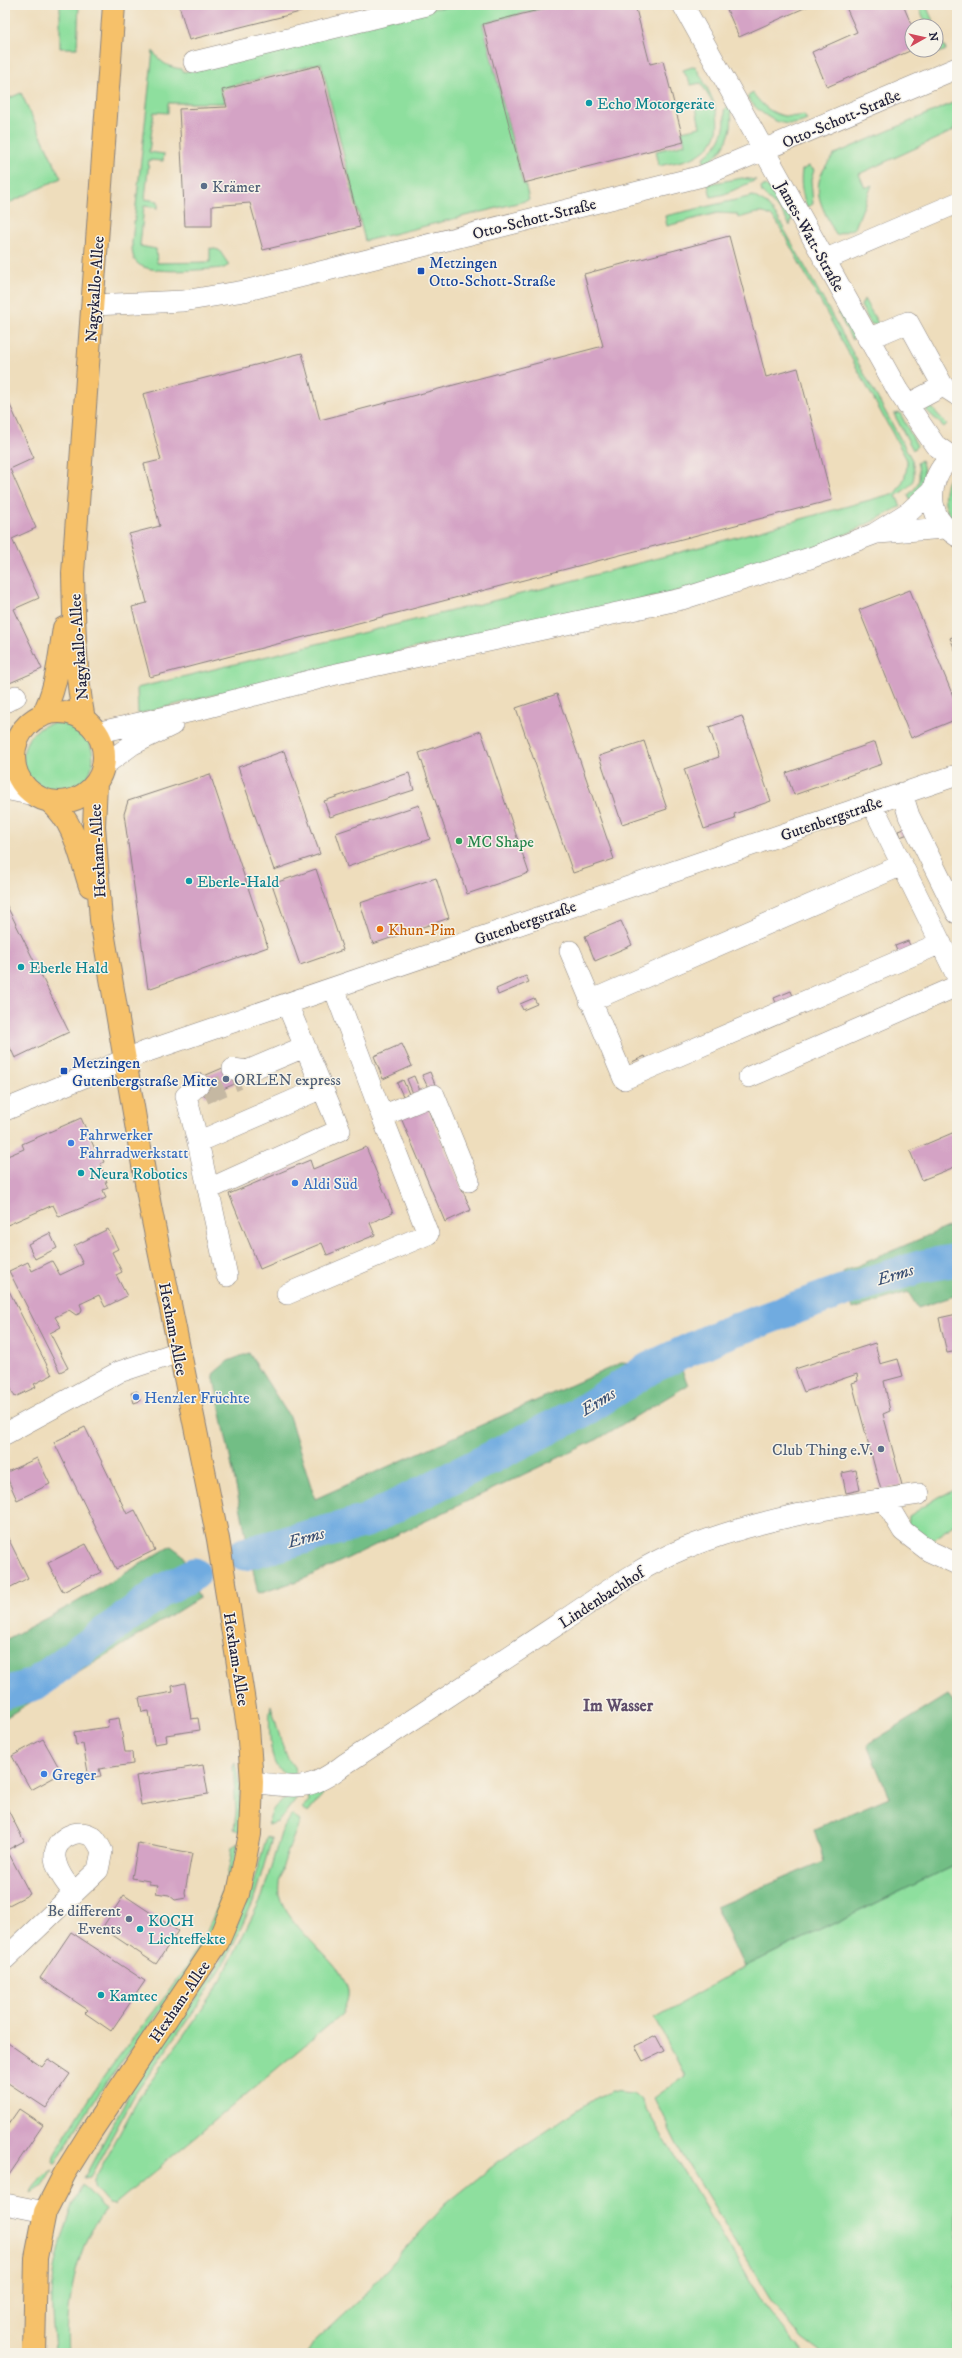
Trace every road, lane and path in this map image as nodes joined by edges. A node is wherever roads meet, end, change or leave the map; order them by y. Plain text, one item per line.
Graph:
1 (114, 5) edge
2 (427, 5) edge
3 (683, 5) edge
4 (194, 62) dead end
5 (957, 68) edge
6 (762, 151) junction
7 (957, 203) edge
8 (824, 260) junction
9 (93, 305) junction
10 (868, 340) junction
11 (950, 390) edge
12 (907, 405) junction
13 (955, 456) edge
14 (932, 491) junction
15 (951, 532) edge
16 (874, 534) junction
17 (73, 573) junction
18 (201, 709) junction
19 (42, 716) junction
20 (90, 726) junction
21 (9, 760) edge
22 (100, 775) junction
23 (955, 781) edge
24 (5, 789) edge
25 (902, 793) junction
26 (42, 798) junction
27 (872, 804) junction
28 (902, 865) junction
29 (957, 913) edge
30 (101, 920) junction
31 (941, 943) junction
32 (570, 951) dead end
33 (957, 976) edge
34 (957, 986) edge
35 (334, 988) junction
36 (590, 1001) junction
37 (286, 1004) junction
38 (304, 1047) junction
39 (125, 1060) junction
40 (239, 1073) tunnel mouth
41 (749, 1077) dead end
42 (322, 1088) junction
43 (196, 1091) dead end
44 (5, 1110) edge
45 (382, 1116) junction
46 (198, 1142) junction
47 (469, 1181) dead end
48 (209, 1189) junction
49 (227, 1276) dead end
50 (287, 1294) dead end
51 (179, 1352) junction
52 (5, 1434) edge
53 (919, 1494) dead end
54 (884, 1499) junction
55 (957, 1564) edge
56 (252, 1782) junction
57 (74, 1893) dead end
58 (5, 1959) edge
59 (12, 2205) edge
60 (45, 2212) junction
61 (34, 2353) edge

1 - 9 main road, Nagykallo-Allee
2 - 4 street
3 - 6 street, James-Watt-Straße
5 - 6 street, Otto-Schott-Straße
6 - 8 street, James-Watt-Straße
6 - 9 street, Otto-Schott-Straße
7 - 8 street
8 - 10 street, James-Watt-Straße
9 - 17 main road, Nagykallo-Allee
10 - 11 street
10 - 12 street, James-Watt-Straße
11 - 12 street
12 - 13 street, James-Watt-Straße
13 - 14 street
14 - 15 street
14 - 16 street
15 - 16 street
16 - 18 street
17 - 19 main road, Nagykallo-Allee
17 - 20 main road, Nagykallo-Allee
18 - 20 street
18 - 22 street
19 - 20 main road
19 - 21 main road
20 - 22 main road
21 - 26 main road
22 - 26 main road
22 - 30 main road, Hexham-Allee
23 - 25 street, Gutenbergstraße
24 - 26 street
25 - 27 street, Gutenbergstraße
25 - 29 street
26 - 30 main road, Hexham-Allee
27 - 28 street
27 - 35 street, Gutenbergstraße
28 - 31 street
28 - 36 street
30 - 39 main road, Hexham-Allee
31 - 33 street
31 - 36 street
32 - 36 street
34 - 41 street
35 - 37 street, Gutenbergstraße
35 - 45 street
37 - 38 street
37 - 39 street, Gutenbergstraße
38 - 40 street
38 - 42 street
39 - 44 street, Gutenbergstraße
39 - 51 main road, Hexham-Allee
42 - 46 street
42 - 48 street
43 - 46 street
45 - 47 street
45 - 50 street
46 - 48 street
48 - 49 street
51 - 52 street
51 - 56 main road, Hexham-Allee
53 - 54 street, Lindenbachhof
54 - 55 street
54 - 56 street, Lindenbachhof
56 - 60 main road, Hexham-Allee
57 - 58 street
59 - 60 street
60 - 61 main road, Hexham-Allee

